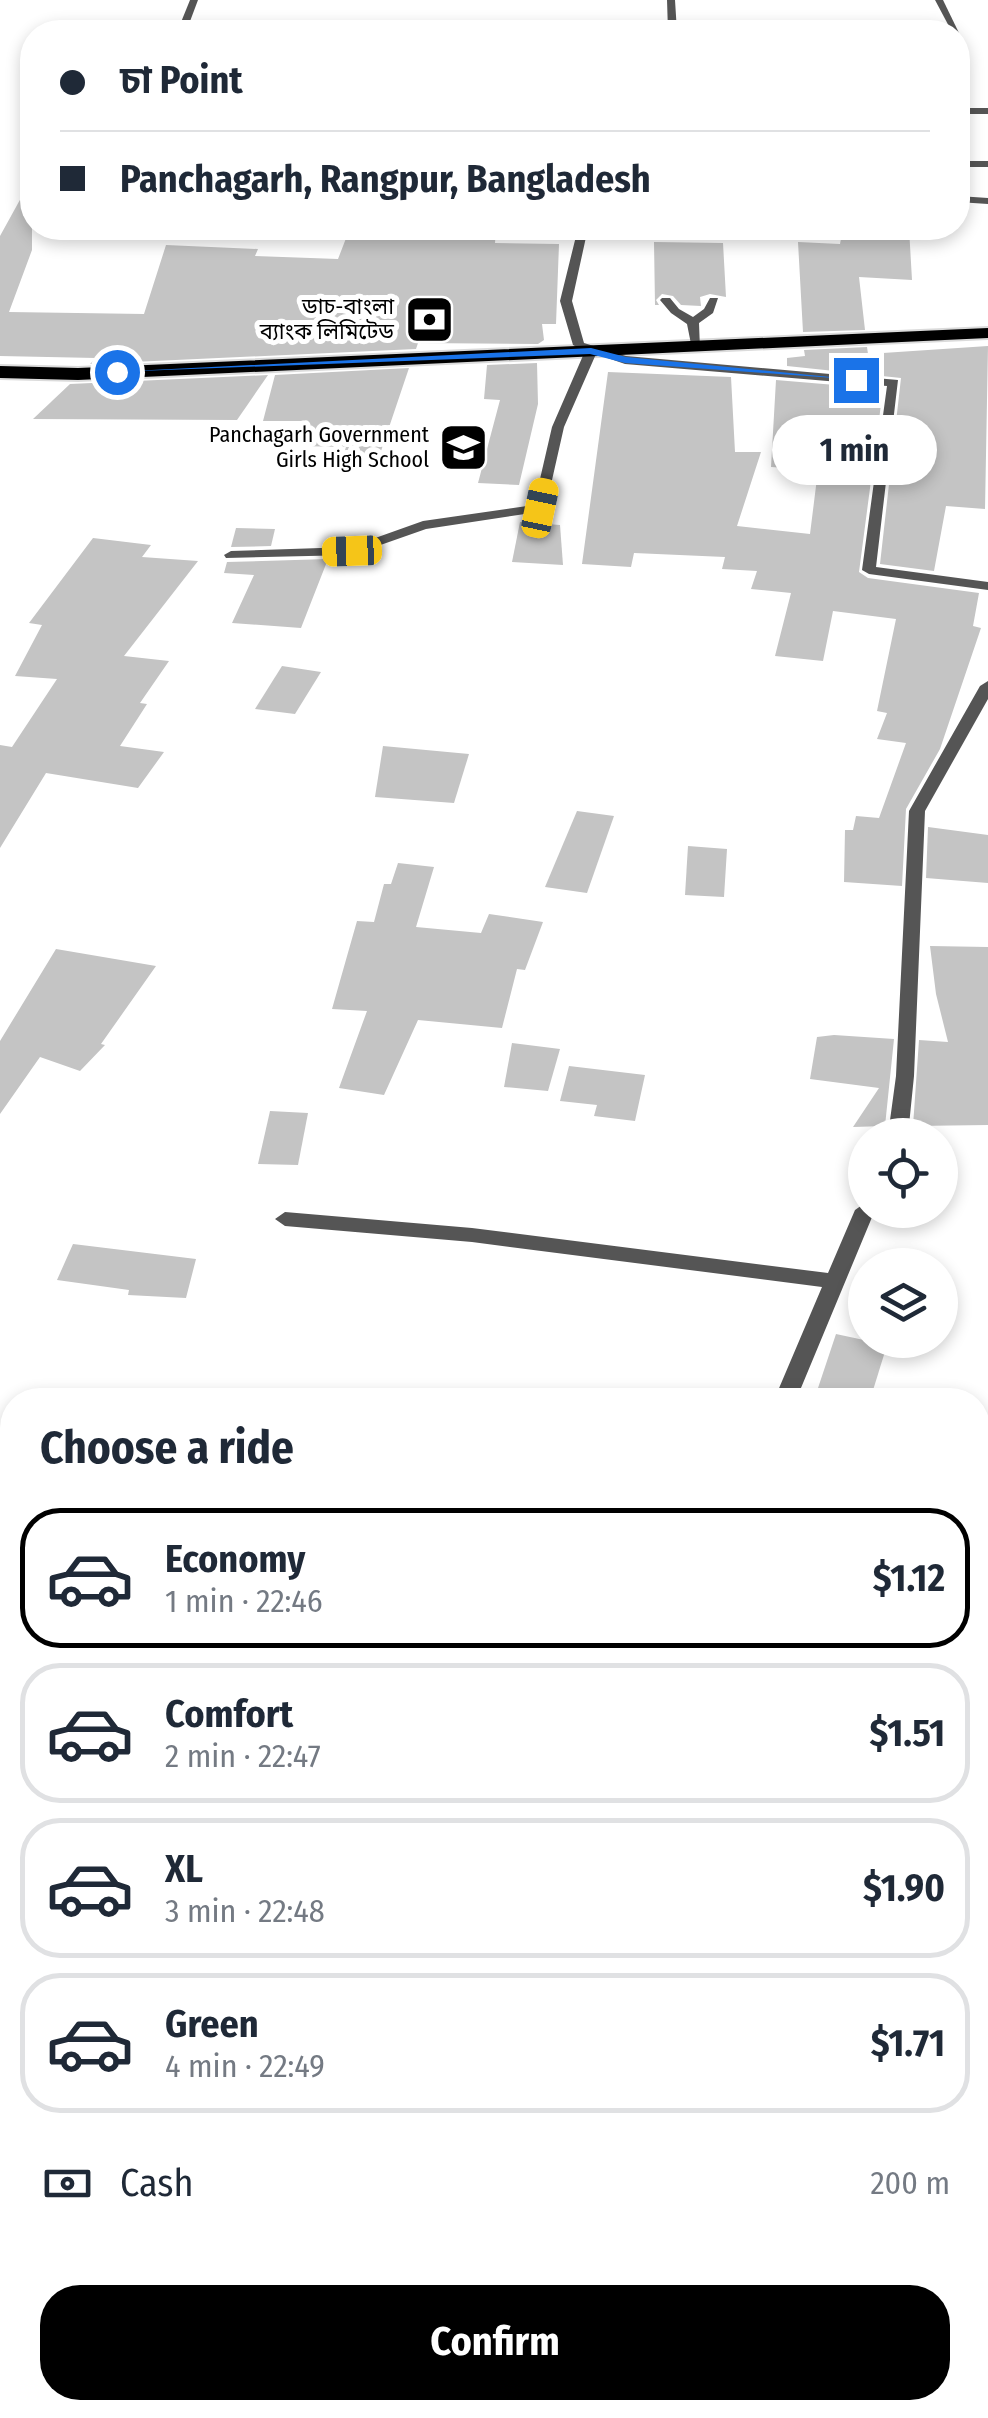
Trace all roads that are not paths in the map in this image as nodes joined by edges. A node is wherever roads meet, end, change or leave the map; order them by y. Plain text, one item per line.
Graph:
1 (581, 240) edge
2 (666, 300) dead end
3 (714, 300) dead end
4 (693, 322) junction
5 (988, 333) edge
6 (696, 346) junction
7 (591, 351) junction
8 (0, 372) edge
9 (232, 556) dead end
10 (988, 586) edge
11 (988, 686) edge
12 (900, 1118) edge
13 (286, 1219) dead end
14 (858, 1228) edge
15 (834, 1281) junction
16 (790, 1388) edge

1 - 7 street
2 - 4 street
3 - 4 street
4 - 6 street
5 - 6 highway
6 - 7 highway
7 - 8 highway
7 - 9 street
7 - 10 street
11 - 12 street
13 - 15 street
14 - 15 street
15 - 16 street

